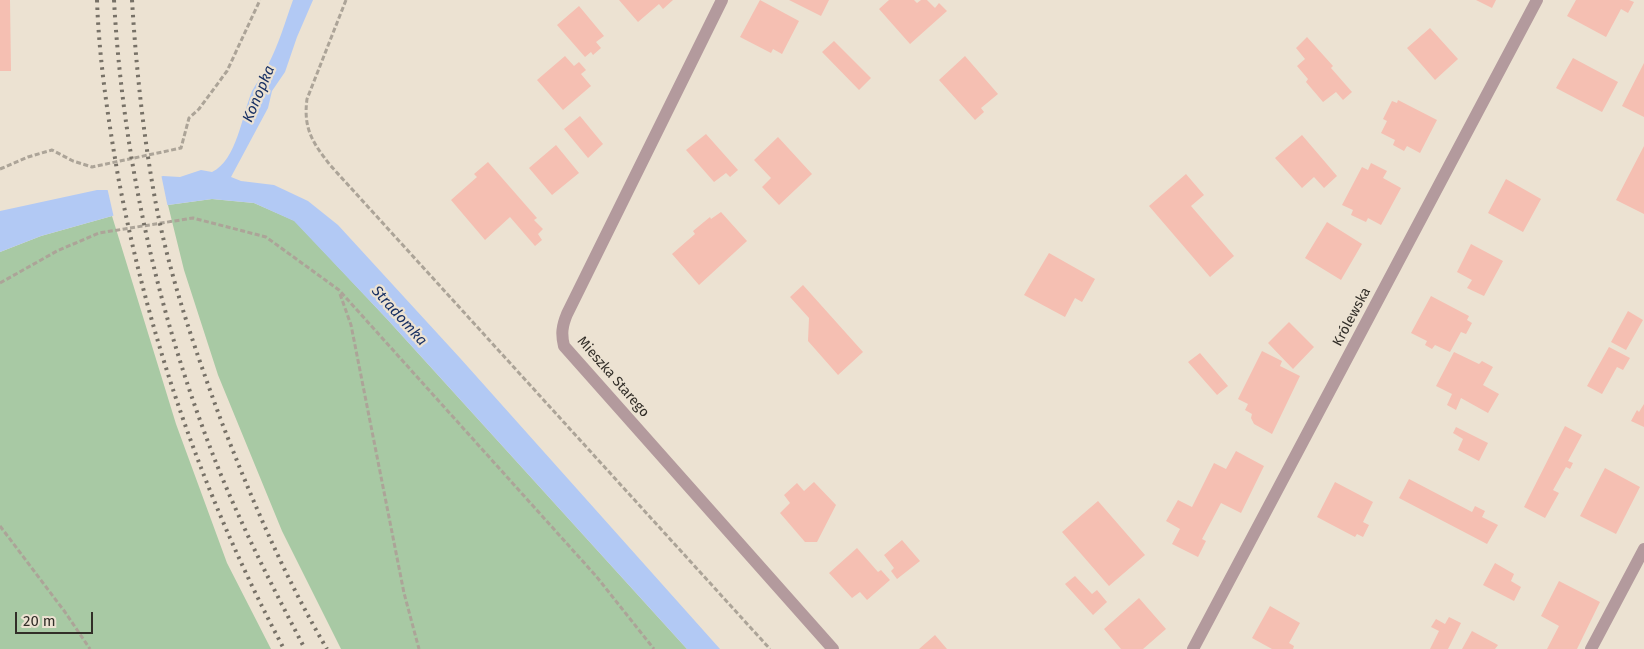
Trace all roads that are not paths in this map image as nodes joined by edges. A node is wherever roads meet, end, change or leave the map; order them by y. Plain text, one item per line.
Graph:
1 (722, 0) edge
2 (1537, 0) edge
3 (1644, 549) edge
4 (833, 649) edge
5 (1193, 649) edge
6 (1591, 649) edge

1 - 4 street, Mieszka Starego
2 - 5 street, Królewska
3 - 6 street

